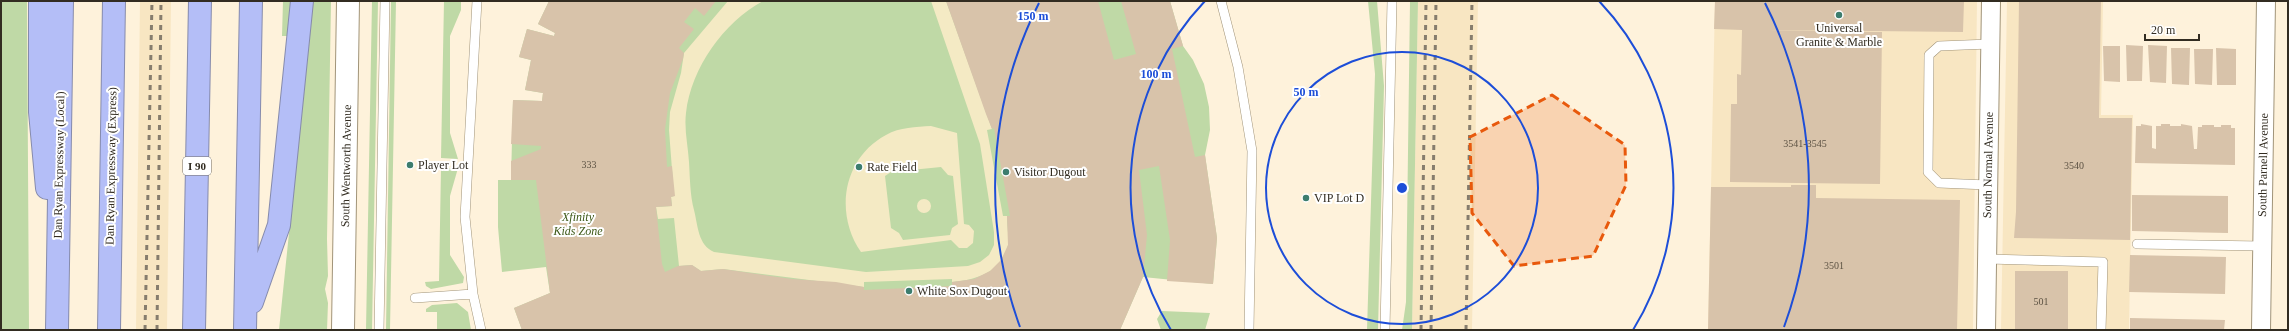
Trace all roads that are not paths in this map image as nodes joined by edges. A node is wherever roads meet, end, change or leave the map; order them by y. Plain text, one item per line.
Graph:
1 (40, 1) edge
2 (62, 1) edge
3 (114, 1) edge
4 (200, 1) edge
5 (251, 1) edge
6 (302, 1) edge
7 (348, 1) edge
8 (385, 1) edge
9 (477, 1) edge
10 (1221, 1) edge
11 (1392, 1) edge
12 (1991, 1) edge
13 (2266, 1) edge
14 (1990, 44) junction
15 (1988, 185) junction
16 (2137, 244) dead end
17 (2262, 246) junction
18 (1987, 259) junction
19 (473, 294) junction
20 (416, 298) dead end
21 (57, 306) junction
22 (245, 325) edge
23 (57, 330) edge
24 (108, 330) edge
25 (194, 330) edge
26 (343, 330) edge
27 (379, 330) edge
28 (481, 330) edge
29 (1249, 330) edge
30 (1385, 330) edge
31 (1986, 330) edge
32 (2101, 330) edge
33 (2261, 330) edge

1 - 21 highway
2 - 21 highway, Dan Ryan Expressway (Local)
3 - 24 highway, Dan Ryan Expressway (Express)
4 - 25 highway, I 90
5 - 22 highway
6 - 22 highway
7 - 26 main road, South Wentworth Avenue
8 - 27 lane
9 - 19 lane
10 - 29 lane
11 - 30 lane
12 - 14 street, South Normal Avenue
13 - 17 street, South Parnell Avenue
14 - 15 street, South Normal Avenue
14 - 15 lane
15 - 18 street, South Normal Avenue
16 - 17 lane
17 - 33 street, South Parnell Avenue
18 - 31 street, South Normal Avenue
18 - 32 lane
19 - 20 lane
19 - 28 lane
21 - 23 highway, Dan Ryan Expressway (Local)

